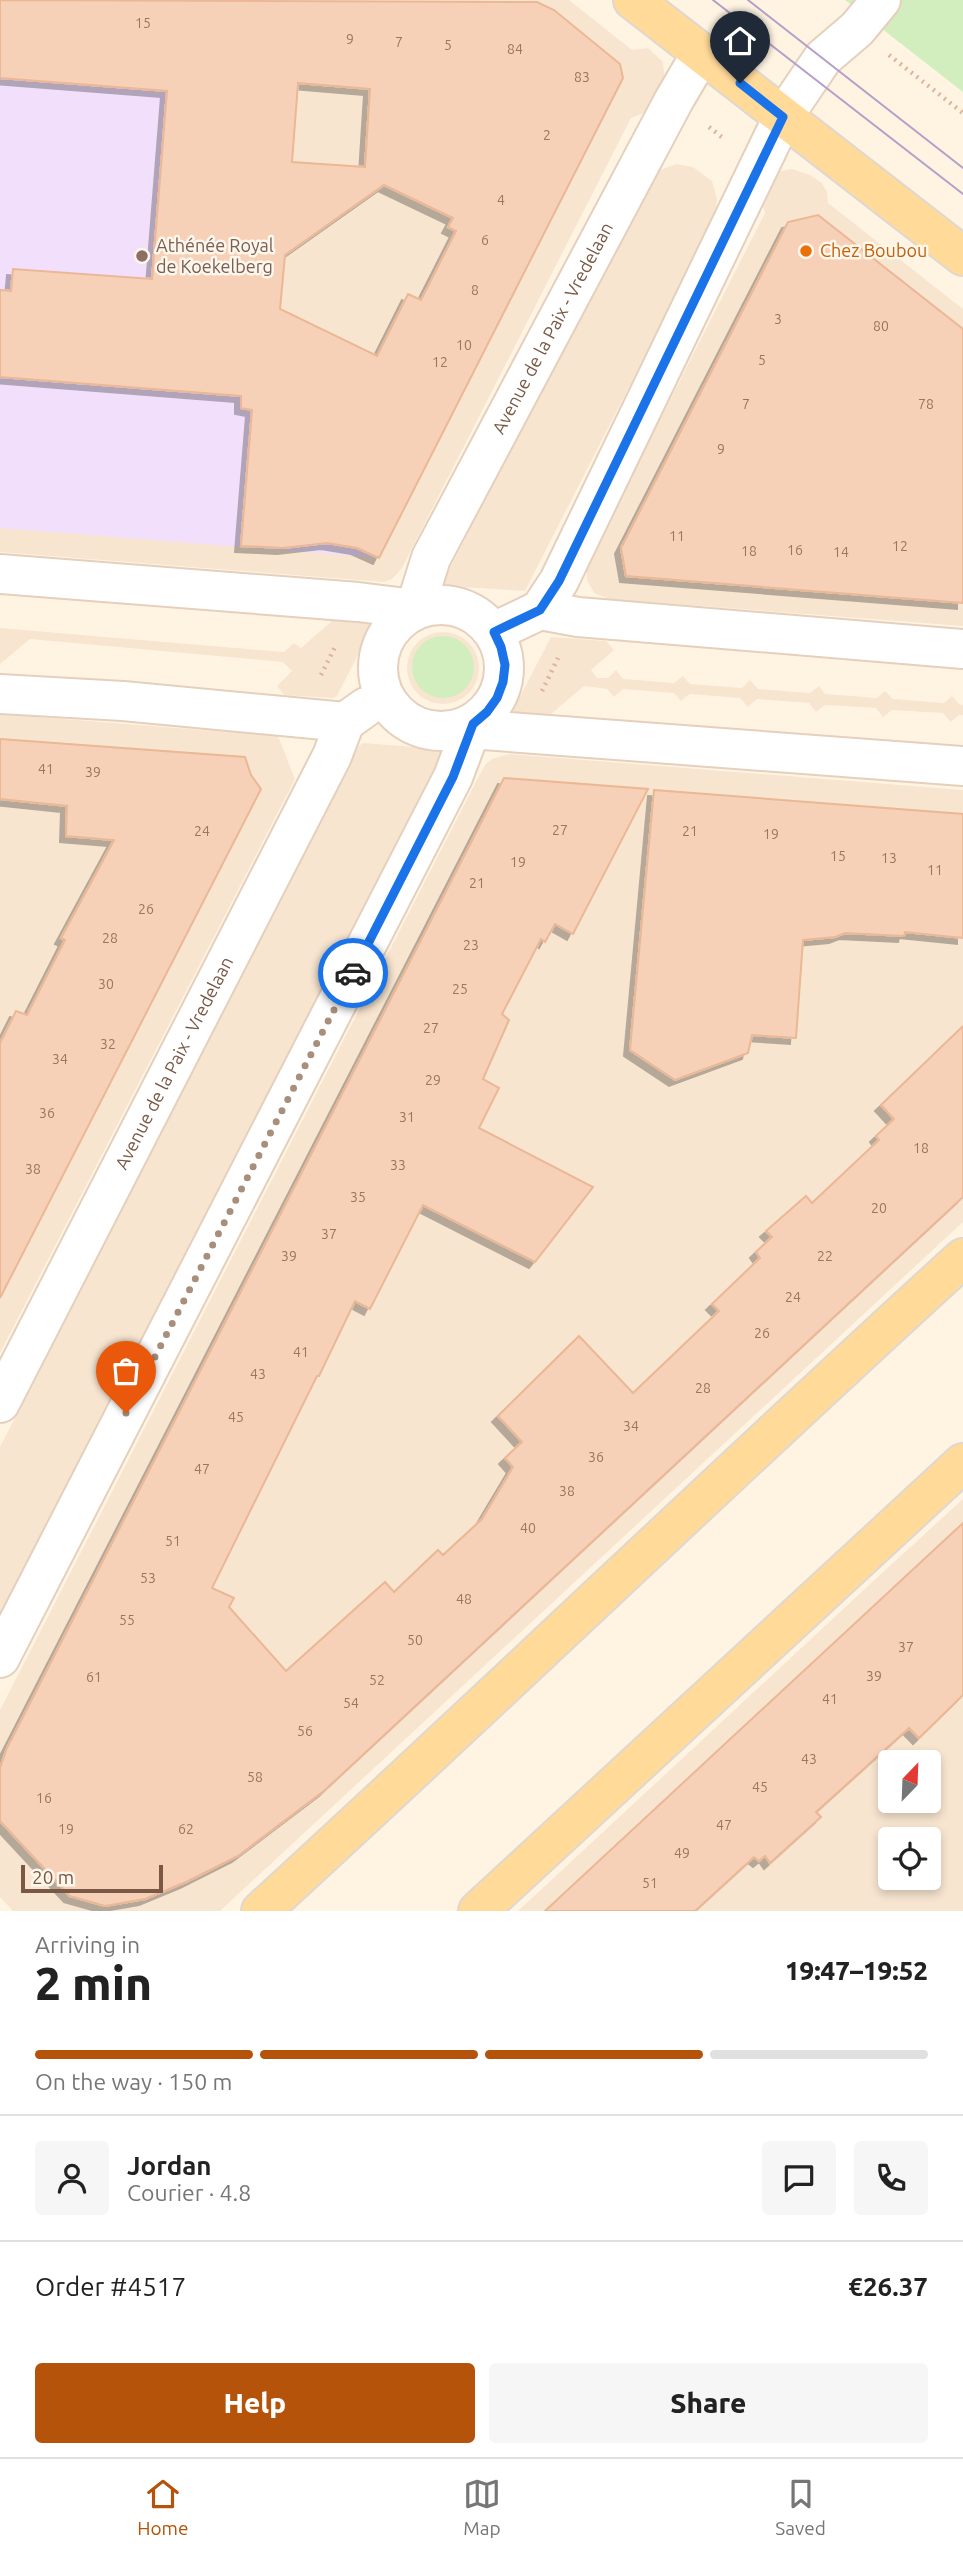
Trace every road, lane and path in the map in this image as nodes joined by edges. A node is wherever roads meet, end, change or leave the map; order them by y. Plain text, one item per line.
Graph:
1 (633, 0) edge
2 (881, 0) edge
3 (701, 54) junction
4 (783, 117) junction
5 (963, 256) edge
6 (0, 575) edge
7 (415, 609) junction
8 (540, 610) junction
9 (494, 632) junction
10 (337, 643) dead end
11 (963, 649) edge
12 (561, 651) dead end
13 (320, 676) dead end
14 (0, 694) edge
15 (383, 694) junction
16 (538, 700) dead end
17 (345, 722) junction
18 (473, 724) junction
19 (963, 766) edge
20 (963, 1258) edge
21 (0, 1403) edge
22 (963, 1463) edge
23 (0, 1658) edge
24 (261, 1911) edge
25 (478, 1911) edge

1 - 3 main road
2 - 4 street
3 - 4 main road
3 - 7 street, Avenue de la Paix - Vredelaan
4 - 5 main road
4 - 8 street
6 - 7 street
7 - 9 street
7 - 15 street
8 - 9 street
8 - 11 street
9 - 18 street
10 - 13 path
12 - 16 path
14 - 17 street
15 - 17 street
15 - 18 street
17 - 21 street, Avenue de la Paix - Vredelaan
18 - 19 street
18 - 23 street
20 - 24 main road
22 - 25 main road

